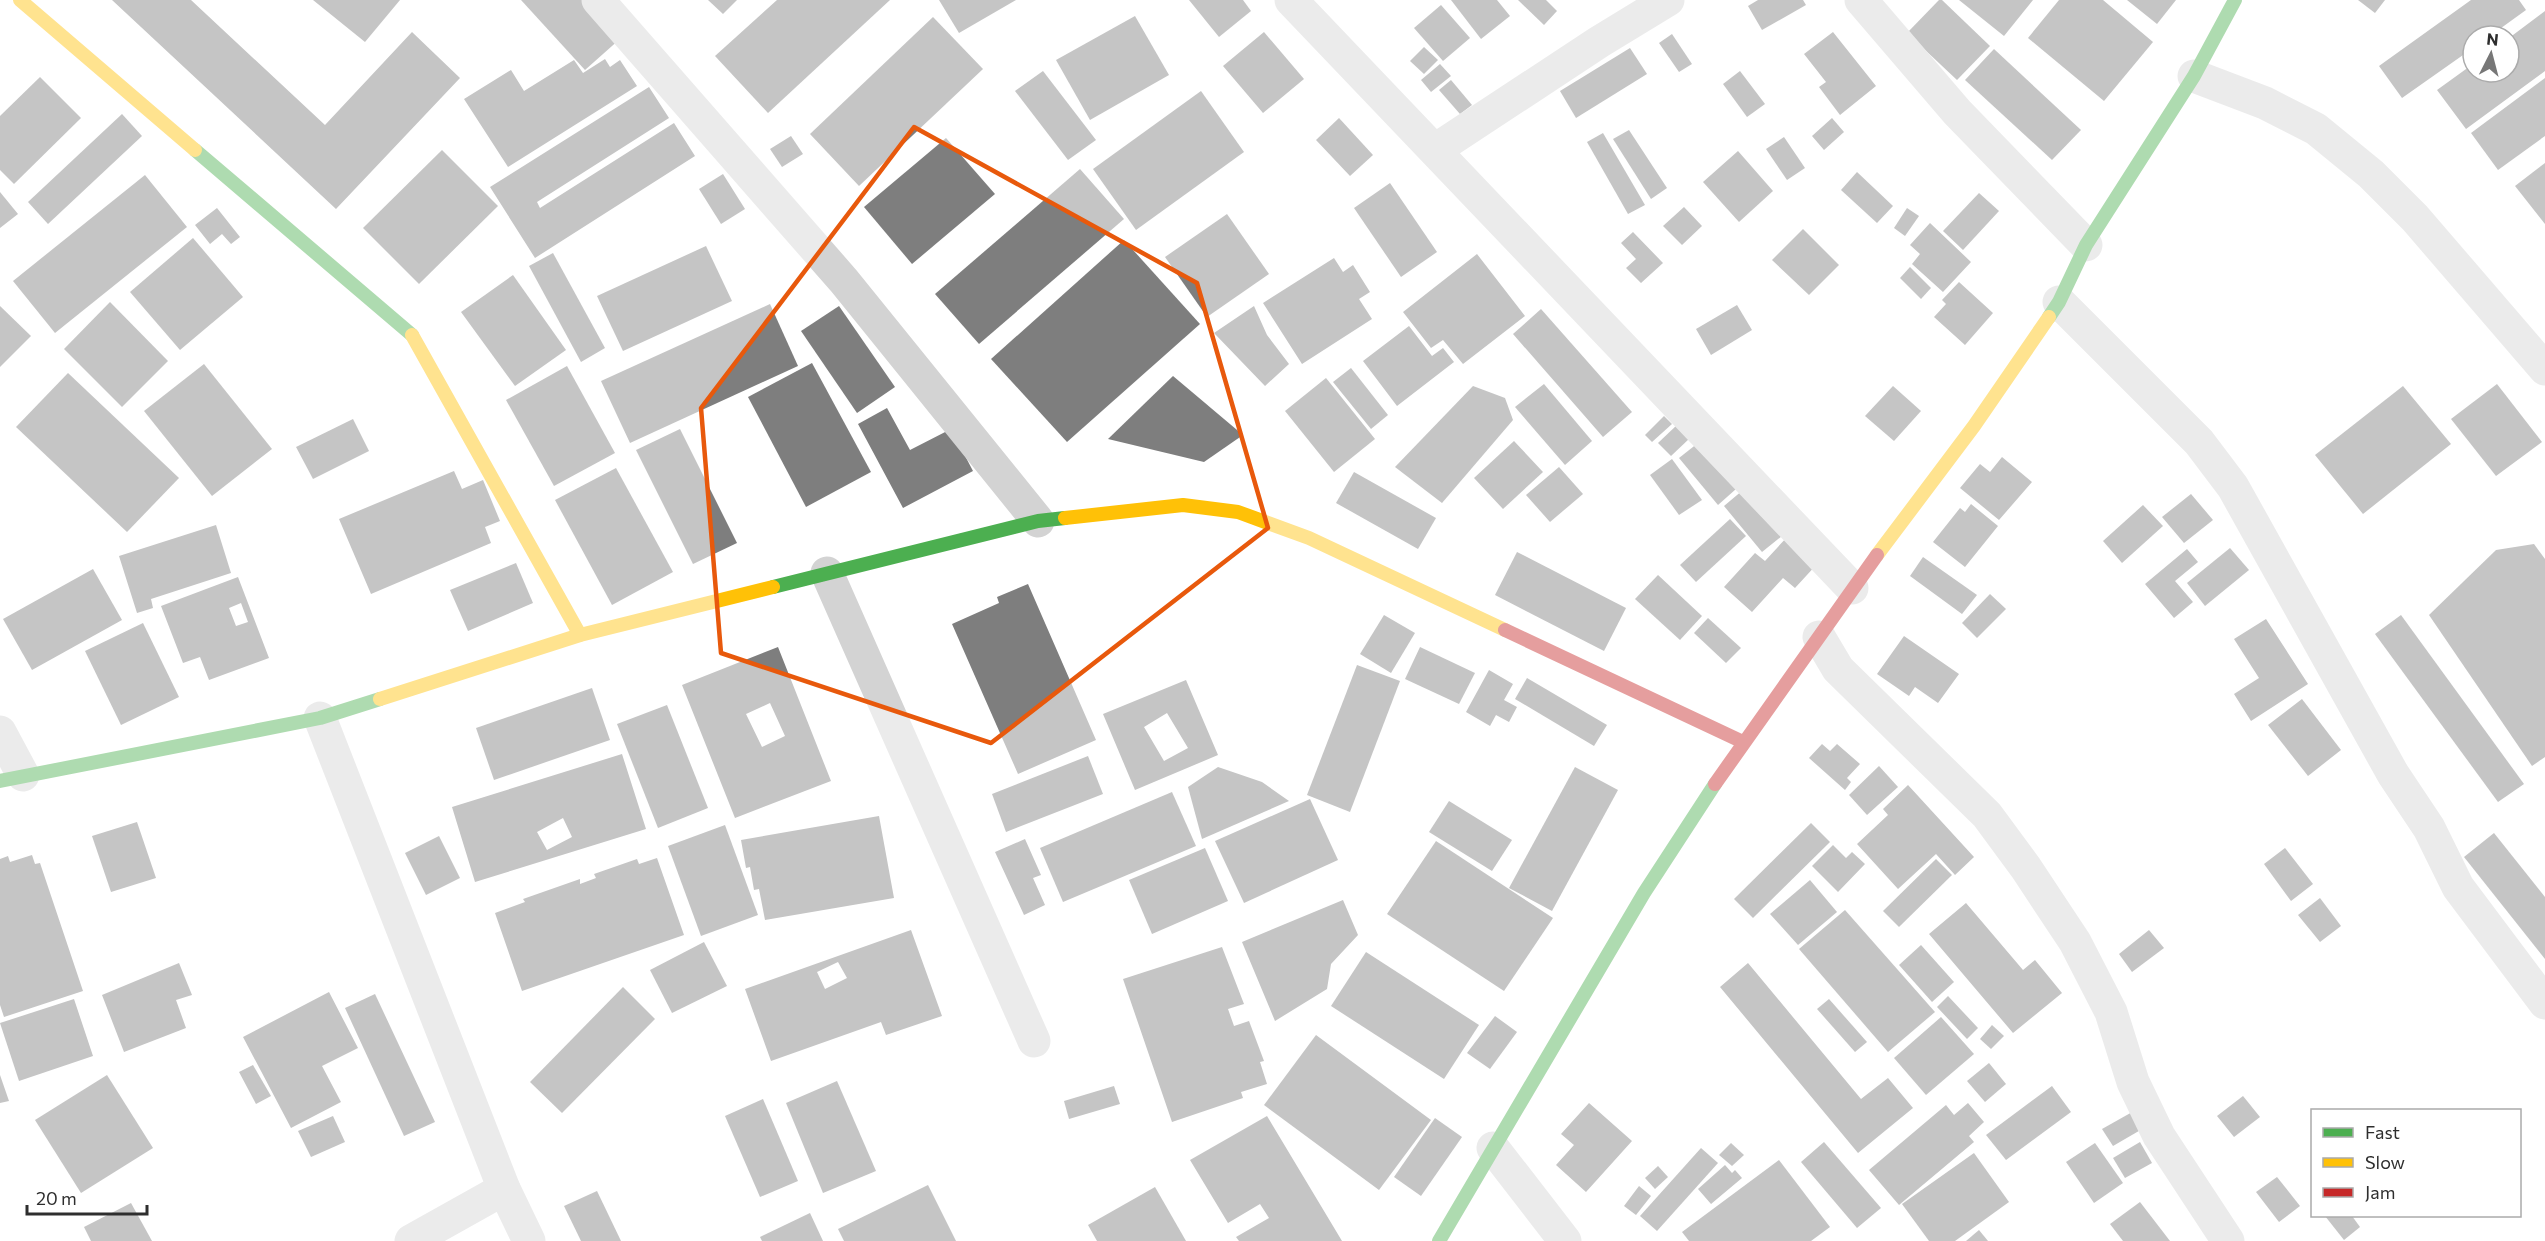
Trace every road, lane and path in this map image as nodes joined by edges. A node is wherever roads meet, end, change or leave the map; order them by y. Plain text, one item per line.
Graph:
1 (20, 0) edge
2 (598, 0) edge
3 (1291, 0) edge
4 (1668, 0) edge
5 (1861, 0) edge
6 (2235, 0) edge
7 (2194, 76) junction
8 (1435, 150) junction
9 (2086, 245) junction
10 (2059, 302) junction
11 (2545, 369) edge
12 (1038, 521) junction
13 (826, 573) junction
14 (1852, 588) junction
15 (580, 635) junction
16 (1819, 637) junction
17 (320, 718) junction
18 (0, 732) edge
19 (1743, 742) junction
20 (11, 778) edge
21 (2545, 1003) edge
22 (1034, 1041) dead end
23 (1493, 1148) junction
24 (504, 1189) junction
25 (411, 1241) edge
26 (529, 1241) edge
27 (1439, 1241) edge
28 (1565, 1241) edge
29 (2228, 1241) edge

1 - 15 street
2 - 12 street
3 - 8 street
4 - 8 street
5 - 9 street
6 - 7 street
7 - 9 street
7 - 11 street
8 - 14 street
9 - 10 street
10 - 14 street
10 - 21 street
12 - 13 street
12 - 19 street
13 - 15 street
13 - 22 street
14 - 16 street
15 - 17 street
16 - 19 street
16 - 29 street
17 - 20 street
17 - 24 street
18 - 20 street
19 - 23 street
23 - 27 street
23 - 28 street
24 - 25 street
24 - 26 street

